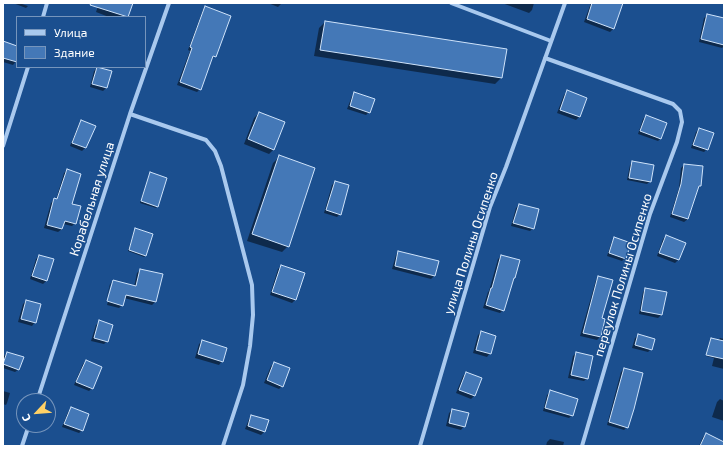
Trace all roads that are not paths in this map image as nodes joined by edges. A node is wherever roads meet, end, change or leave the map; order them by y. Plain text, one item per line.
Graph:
1 (47, 3) edge
2 (169, 3) edge
3 (451, 3) edge
4 (565, 3) edge
5 (43, 16) edge
6 (551, 41) junction
7 (545, 58) junction
8 (28, 68) edge
9 (130, 114) junction
10 (3, 146) edge
11 (40, 393) edge
12 (26, 433) edge
13 (22, 446) edge
14 (223, 446) edge
15 (420, 446) edge
16 (582, 446) edge

1 - 5 street
2 - 9 street, Корабельная улица
3 - 6 street
4 - 6 street, улица Полины Осипенко
6 - 7 street, улица Полины Осипенко
7 - 15 street, улица Полины Осипенко
7 - 16 street, переулок Полины Осипенко
8 - 10 street
9 - 11 street, Корабельная улица
9 - 14 street
12 - 13 street

